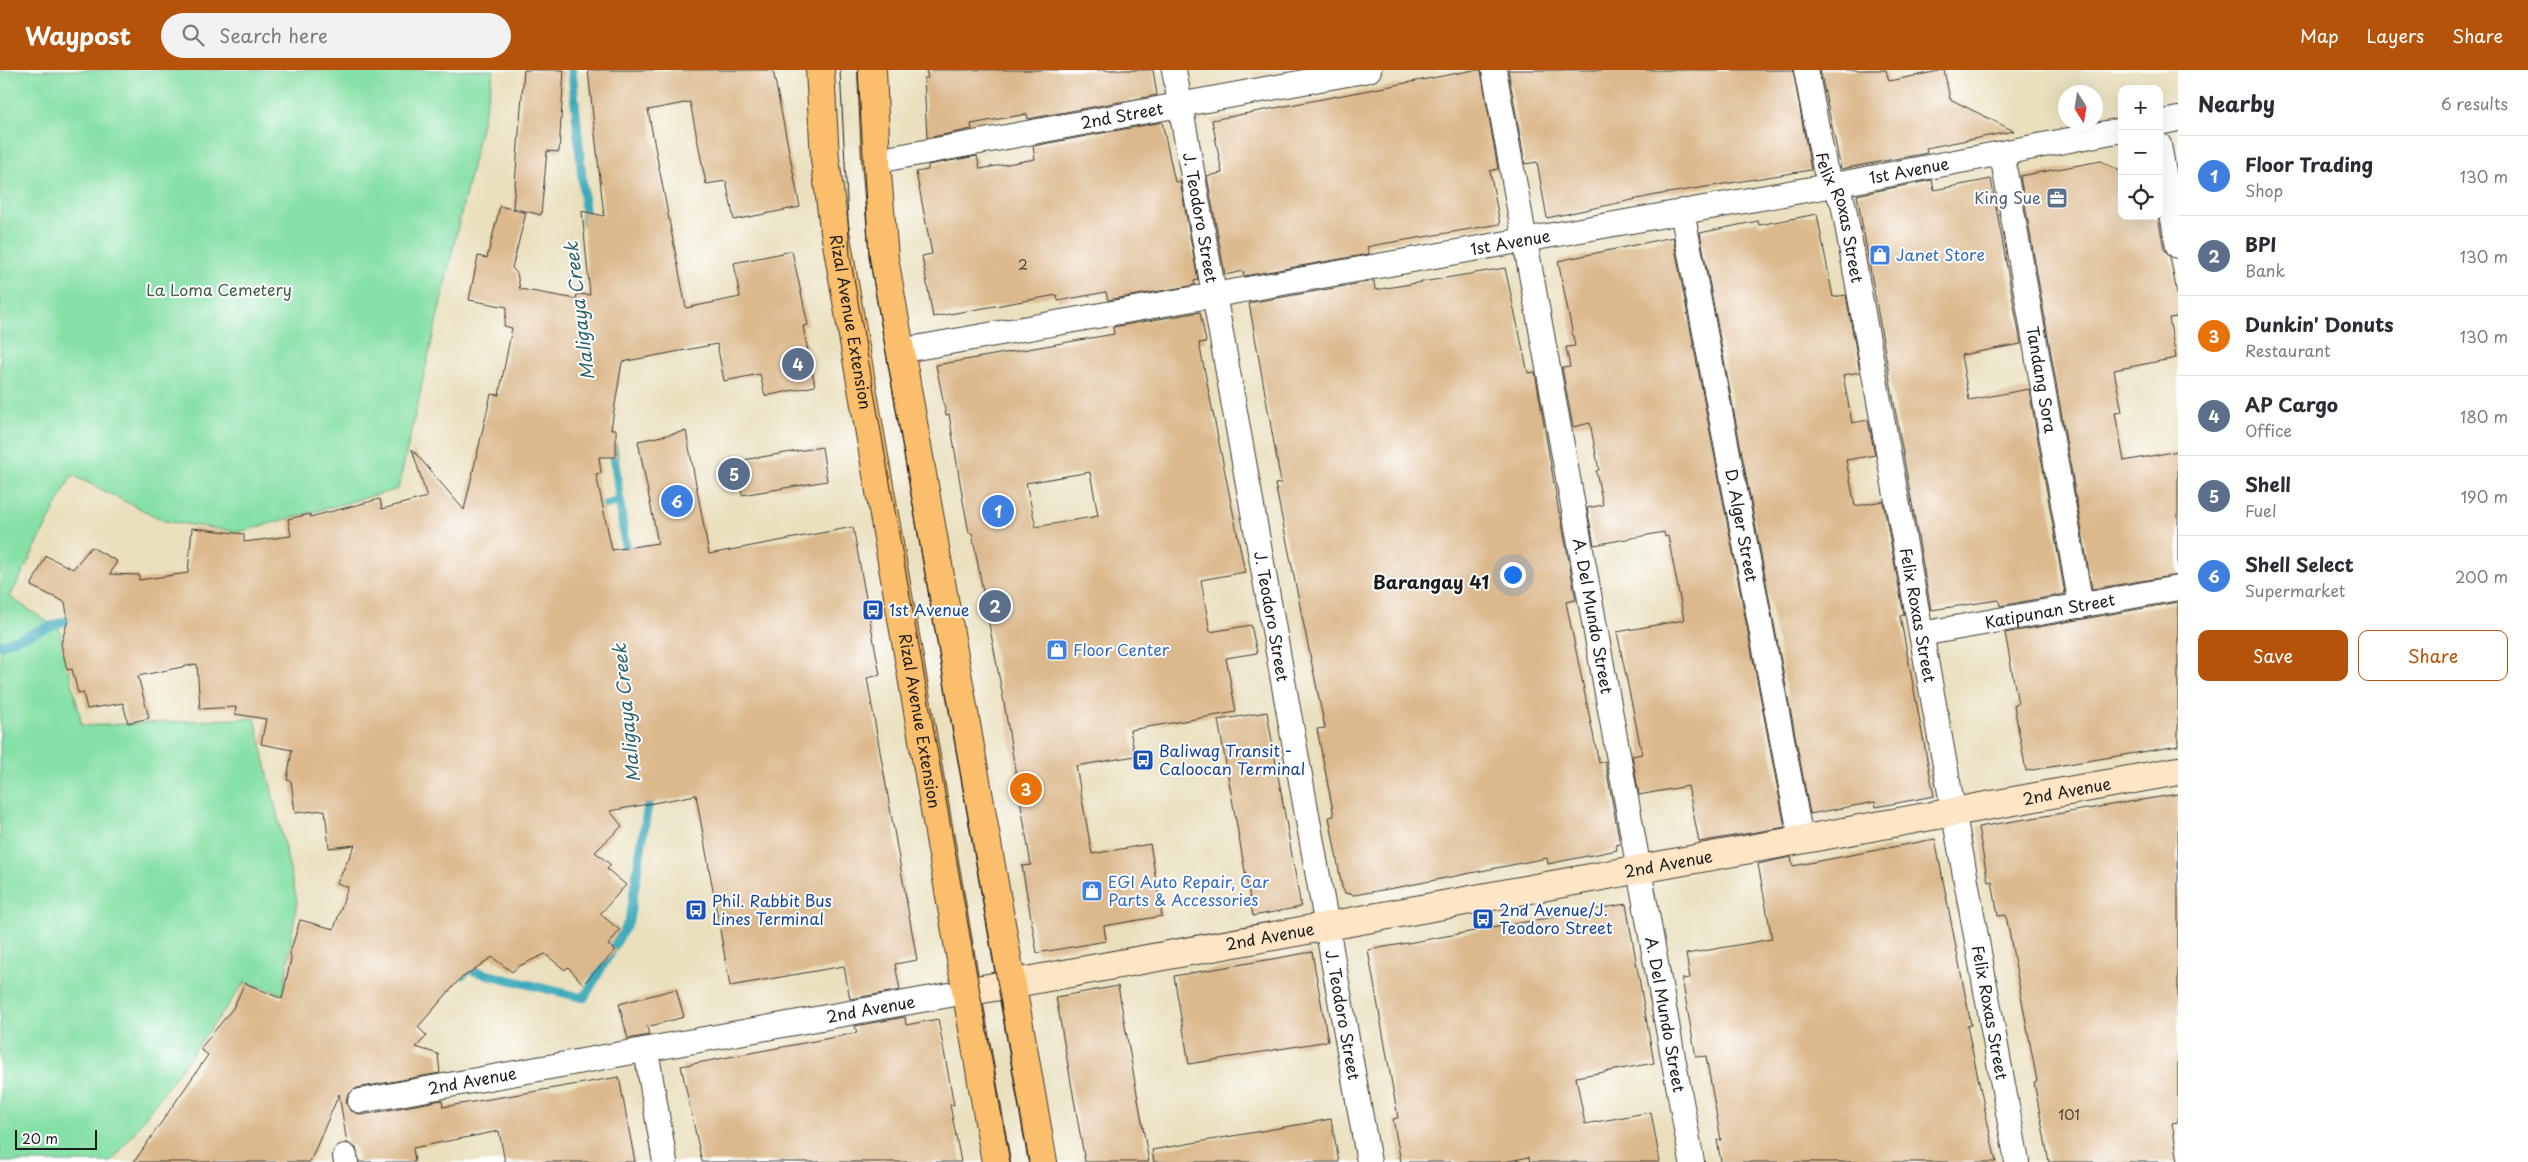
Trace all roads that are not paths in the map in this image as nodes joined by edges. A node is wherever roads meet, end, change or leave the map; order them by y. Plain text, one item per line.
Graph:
1 (820, 70) edge
2 (872, 70) edge
3 (1174, 70) edge
4 (1369, 70) edge
5 (1494, 70) edge
6 (1806, 70) edge
7 (1180, 104) junction
8 (2178, 119) edge
9 (2163, 122) edge
10 (2118, 131) edge
11 (2002, 154) junction
12 (876, 161) junction
13 (2163, 165) edge
14 (1834, 185) junction
15 (1682, 211) junction
16 (1525, 239) junction
17 (2178, 246) edge
18 (1214, 293) junction
19 (899, 351) junction
20 (906, 391) junction
21 (862, 398) junction
22 (2178, 588) edge
23 (2081, 606) junction
24 (1921, 634) junction
25 (2178, 770) edge
26 (1954, 812) junction
27 (1801, 839) junction
28 (1639, 869) junction
29 (1328, 925) junction
30 (1011, 983) junction
31 (966, 992) junction
32 (646, 1050) junction
33 (360, 1101) dead end
34 (665, 1162) edge
35 (996, 1162) edge
36 (1044, 1162) edge
37 (1369, 1162) edge
38 (1692, 1162) edge
39 (2017, 1162) edge

1 - 21 main road, Rizal Avenue Extension
2 - 12 main road
3 - 7 street, J. Teodoro Street
4 - 7 street, 2nd Street
5 - 16 street, A. Del Mundo Street
6 - 14 street, Felix Roxas Street
7 - 12 street, 2nd Street
7 - 18 street, J. Teodoro Street
8 - 9 street
10 - 11 street, 1st Avenue
11 - 14 street, 1st Avenue
11 - 23 street, Tandang Sora
12 - 19 main road
13 - 17 street
14 - 15 street, 1st Avenue
14 - 24 street, Felix Roxas Street
15 - 16 street, 1st Avenue
15 - 27 street, D. Alger Street
16 - 18 street, 1st Avenue
16 - 28 street, A. Del Mundo Street
18 - 19 street, 1st Avenue
18 - 29 street, J. Teodoro Street
19 - 20 main road
20 - 21 main road
20 - 30 main road
21 - 31 main road, Rizal Avenue Extension
22 - 23 street, Katipunan Street
23 - 24 street, Katipunan Street
24 - 26 street, Felix Roxas Street
25 - 26 street, 2nd Avenue
26 - 27 street, 2nd Avenue
26 - 39 street, Felix Roxas Street
27 - 28 street, 2nd Avenue
28 - 29 street, 2nd Avenue
28 - 38 street, A. Del Mundo Street
29 - 30 street, 2nd Avenue
29 - 37 street, J. Teodoro Street
30 - 31 street, 2nd Avenue
30 - 36 main road
31 - 32 street, 2nd Avenue
31 - 35 main road, Rizal Avenue Extension
32 - 33 street, 2nd Avenue
32 - 34 street

